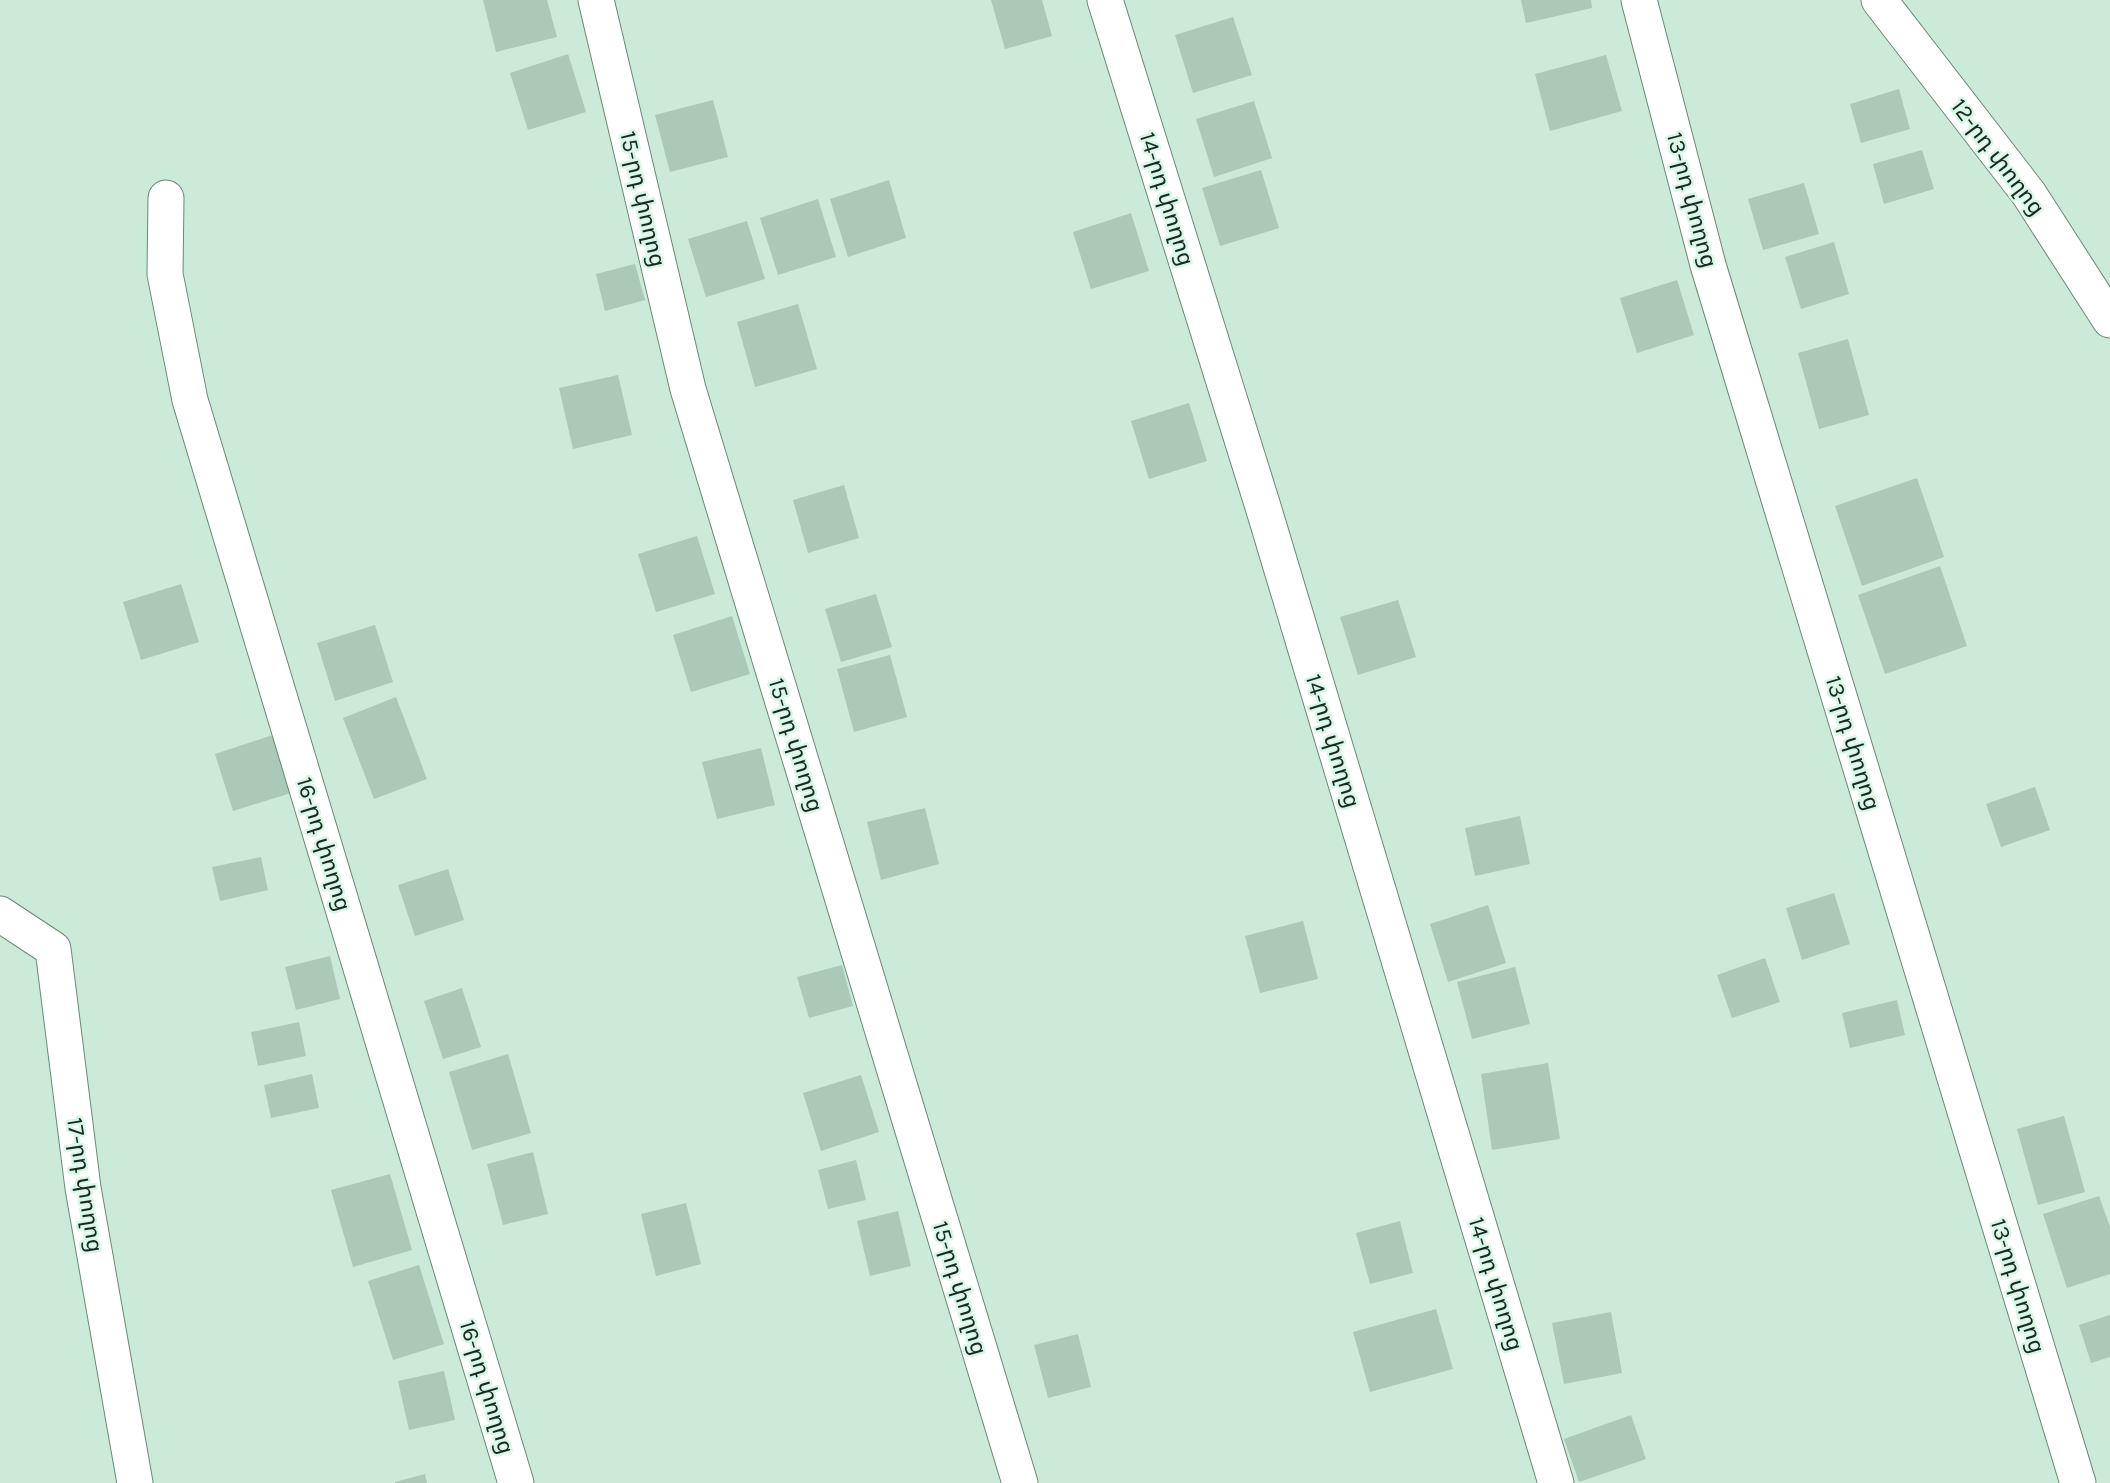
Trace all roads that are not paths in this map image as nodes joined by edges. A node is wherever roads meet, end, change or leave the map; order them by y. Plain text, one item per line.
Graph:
1 (596, 0) edge
2 (1105, 0) edge
3 (1639, 0) edge
4 (1879, 0) edge
5 (166, 198) dead end
6 (2110, 320) edge
7 (0, 914) edge
8 (135, 1483) edge
9 (516, 1483) edge
10 (1020, 1483) edge
11 (1556, 1483) edge
12 (2078, 1483) edge

1 - 10 street, 15-րդ փողոց
2 - 11 street, 14-րդ փողոց
3 - 12 street, 13-րդ փողոց
4 - 6 street, 12-րդ փողոց
5 - 9 street, 16-րդ փողոց
7 - 8 street, 17-րդ փողոց

